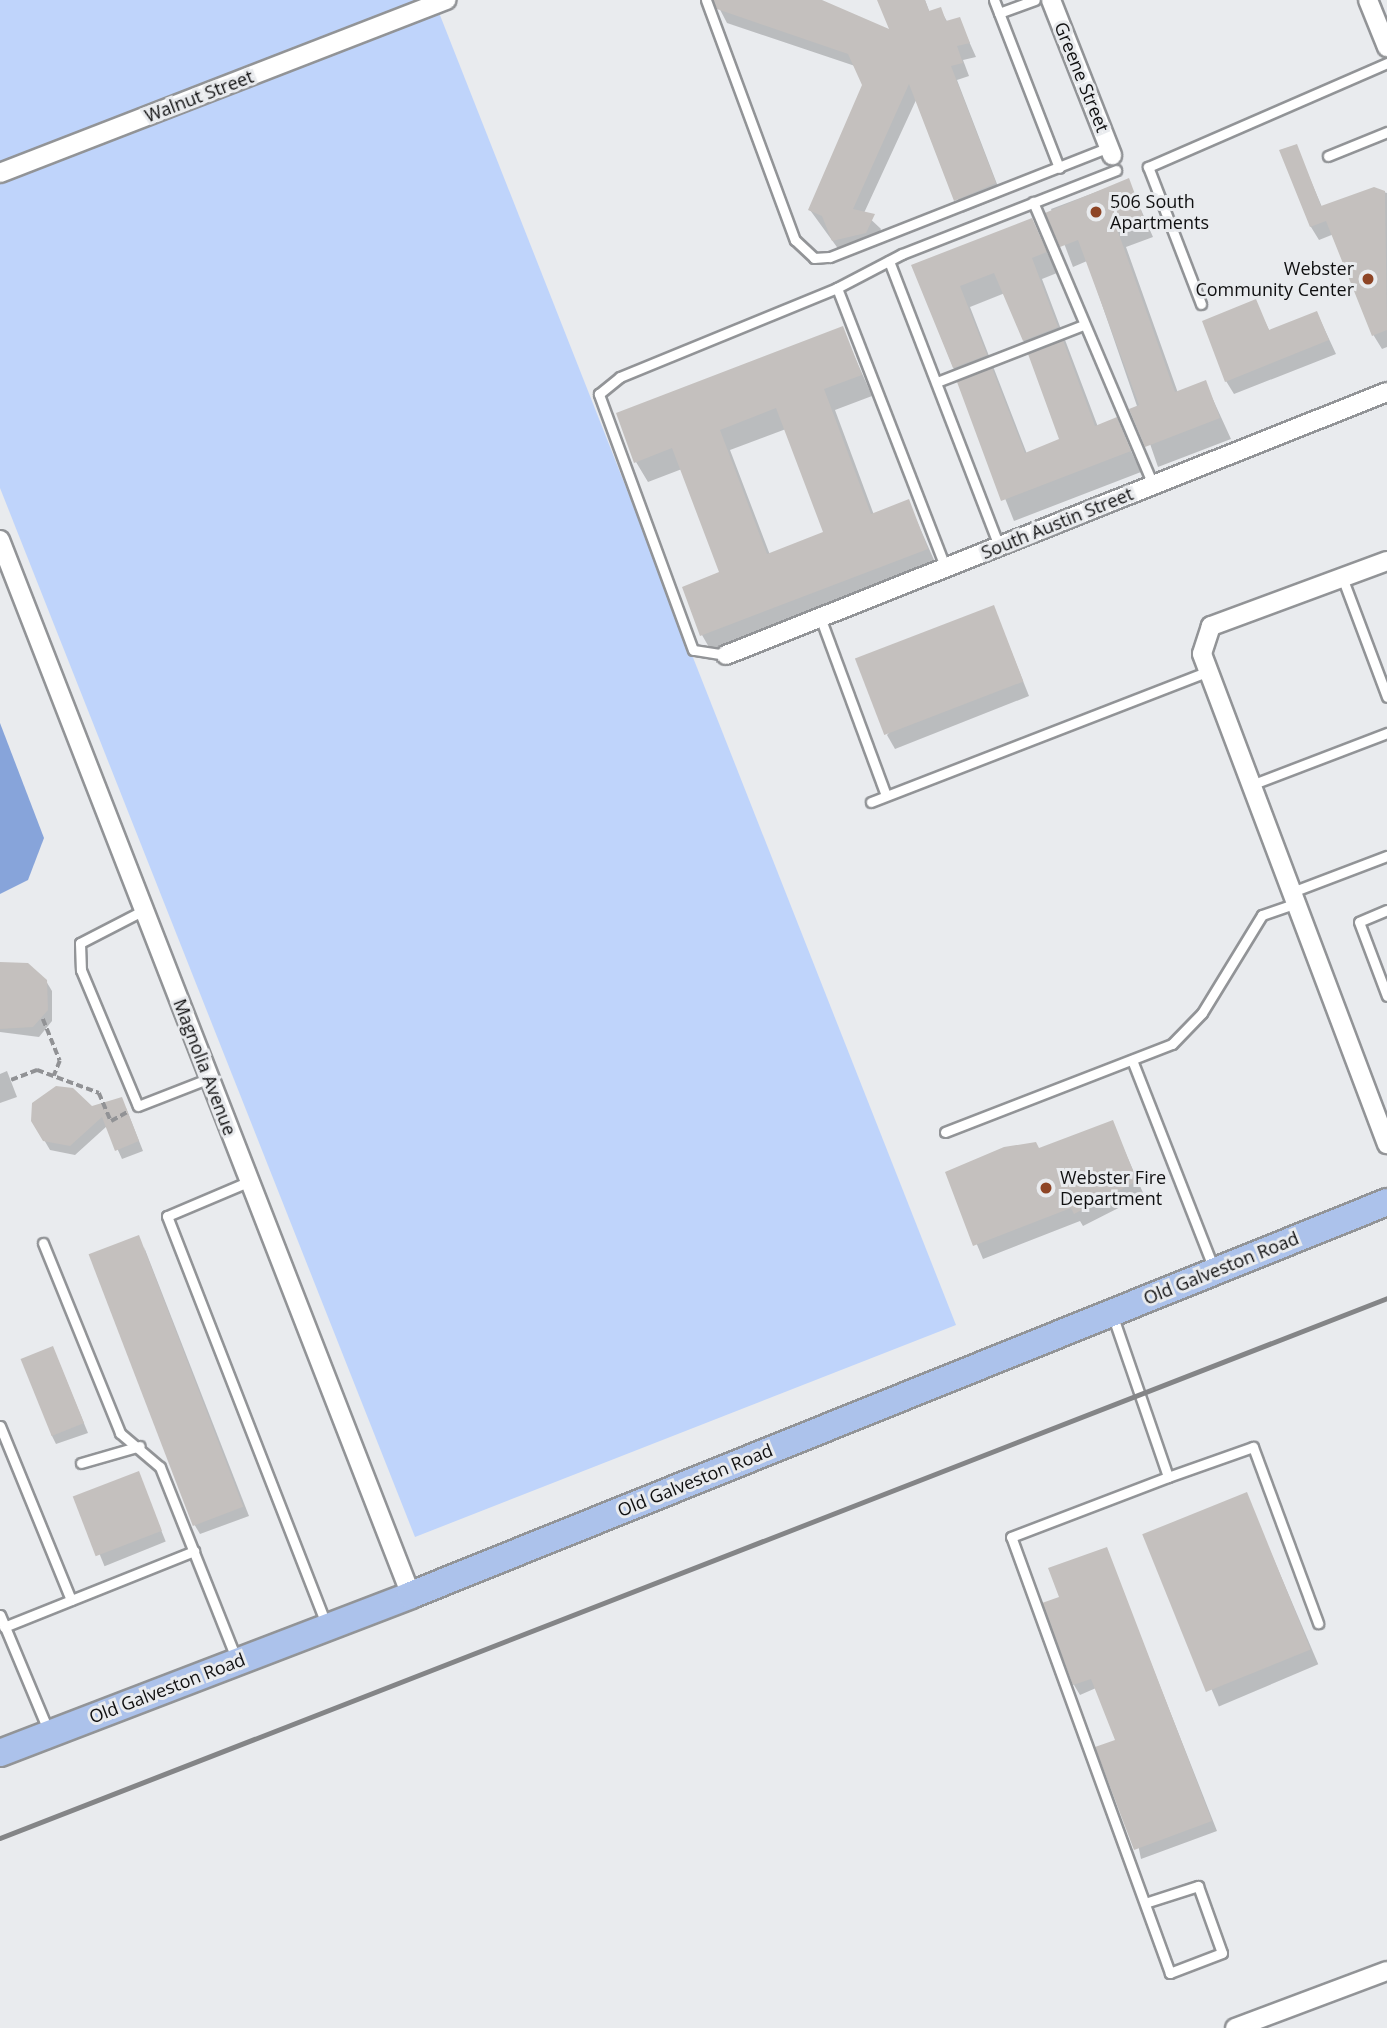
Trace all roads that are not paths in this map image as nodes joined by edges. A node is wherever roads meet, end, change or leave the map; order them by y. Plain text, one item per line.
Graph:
1 (447, 0) edge
2 (705, 0) edge
3 (994, 0) edge
4 (1035, 0) edge
5 (1051, 0) edge
6 (1368, 0) edge
7 (999, 13) junction
8 (1387, 47) edge
9 (1387, 63) edge
10 (1387, 132) edge
11 (1328, 156) dead end
12 (1113, 157) junction
13 (1059, 168) junction
14 (0, 173) edge
15 (1032, 202) junction
16 (889, 261) junction
17 (837, 288) junction
18 (1202, 303) dead end
19 (1083, 325) junction
20 (937, 382) junction
21 (1387, 392) edge
22 (1153, 485) junction
23 (0, 540) edge
24 (999, 546) junction
25 (1387, 561) edge
26 (945, 568) junction
27 (1342, 577) junction
28 (820, 617) junction
29 (726, 655) joint
30 (1208, 671) junction
31 (1387, 697) edge
32 (1387, 733) edge
33 (1251, 785) junction
34 (886, 795) junction
35 (871, 802) dead end
36 (1387, 856) edge
37 (1294, 897) junction
38 (144, 910) junction
39 (1387, 910) edge
40 (1387, 996) edge
41 (1132, 1060) junction
42 (210, 1078) junction
43 (945, 1132) dead end
44 (1387, 1144) edge
45 (250, 1181) junction
46 (1387, 1202) edge
47 (43, 1243) dead end
48 (1215, 1271) junction
49 (1111, 1313) junction
50 (0, 1426) edge
51 (140, 1446) junction
52 (81, 1463) dead end
53 (1168, 1477) junction
54 (194, 1551) junction
55 (411, 1595) junction
56 (71, 1600) junction
57 (0, 1615) edge
58 (1318, 1623) dead end
59 (4, 1627) junction
60 (327, 1627) junction
61 (237, 1662) junction
62 (49, 1734) junction
63 (0, 1753) edge
64 (1145, 1903) junction
65 (1387, 1971) edge
66 (1235, 2028) edge

1 - 14 street, Walnut Street
2 - 13 lane
3 - 7 lane
4 - 7 lane
5 - 12 street, Greene Street
6 - 8 street
7 - 13 lane
9 - 18 lane
10 - 11 lane
12 - 13 lane
12 - 15 lane
15 - 16 lane
15 - 19 lane
16 - 17 lane
16 - 20 lane
17 - 26 lane
17 - 29 lane
19 - 20 lane
19 - 22 lane
20 - 24 lane
21 - 22 street, South Austin Street
22 - 24 street, South Austin Street
23 - 38 street, Magnolia Avenue
24 - 26 street, South Austin Street
25 - 27 street
26 - 28 street, South Austin Street
27 - 30 street
27 - 31 lane
28 - 29 street, South Austin Street
28 - 34 lane
30 - 33 street
30 - 34 lane
32 - 33 lane
33 - 37 street
34 - 35 lane
36 - 37 lane
37 - 41 lane
37 - 44 street
38 - 42 street, Magnolia Avenue
38 - 42 lane
39 - 40 lane
41 - 43 lane
41 - 48 lane
42 - 45 street, Magnolia Avenue
45 - 55 street, Magnolia Avenue
45 - 60 lane
46 - 48 main road, Old Galveston Road
47 - 51 lane
48 - 49 main road, Old Galveston Road
49 - 53 lane
49 - 55 main road, Old Galveston Road
50 - 56 lane
51 - 52 lane
51 - 54 lane
53 - 58 lane
53 - 64 lane
54 - 56 lane
54 - 61 lane
55 - 60 main road, Old Galveston Road
56 - 59 lane
57 - 59 lane
59 - 62 lane
60 - 61 main road, Old Galveston Road
61 - 62 main road, Old Galveston Road
62 - 63 main road, Old Galveston Road
64 - 64 lane
65 - 66 street

